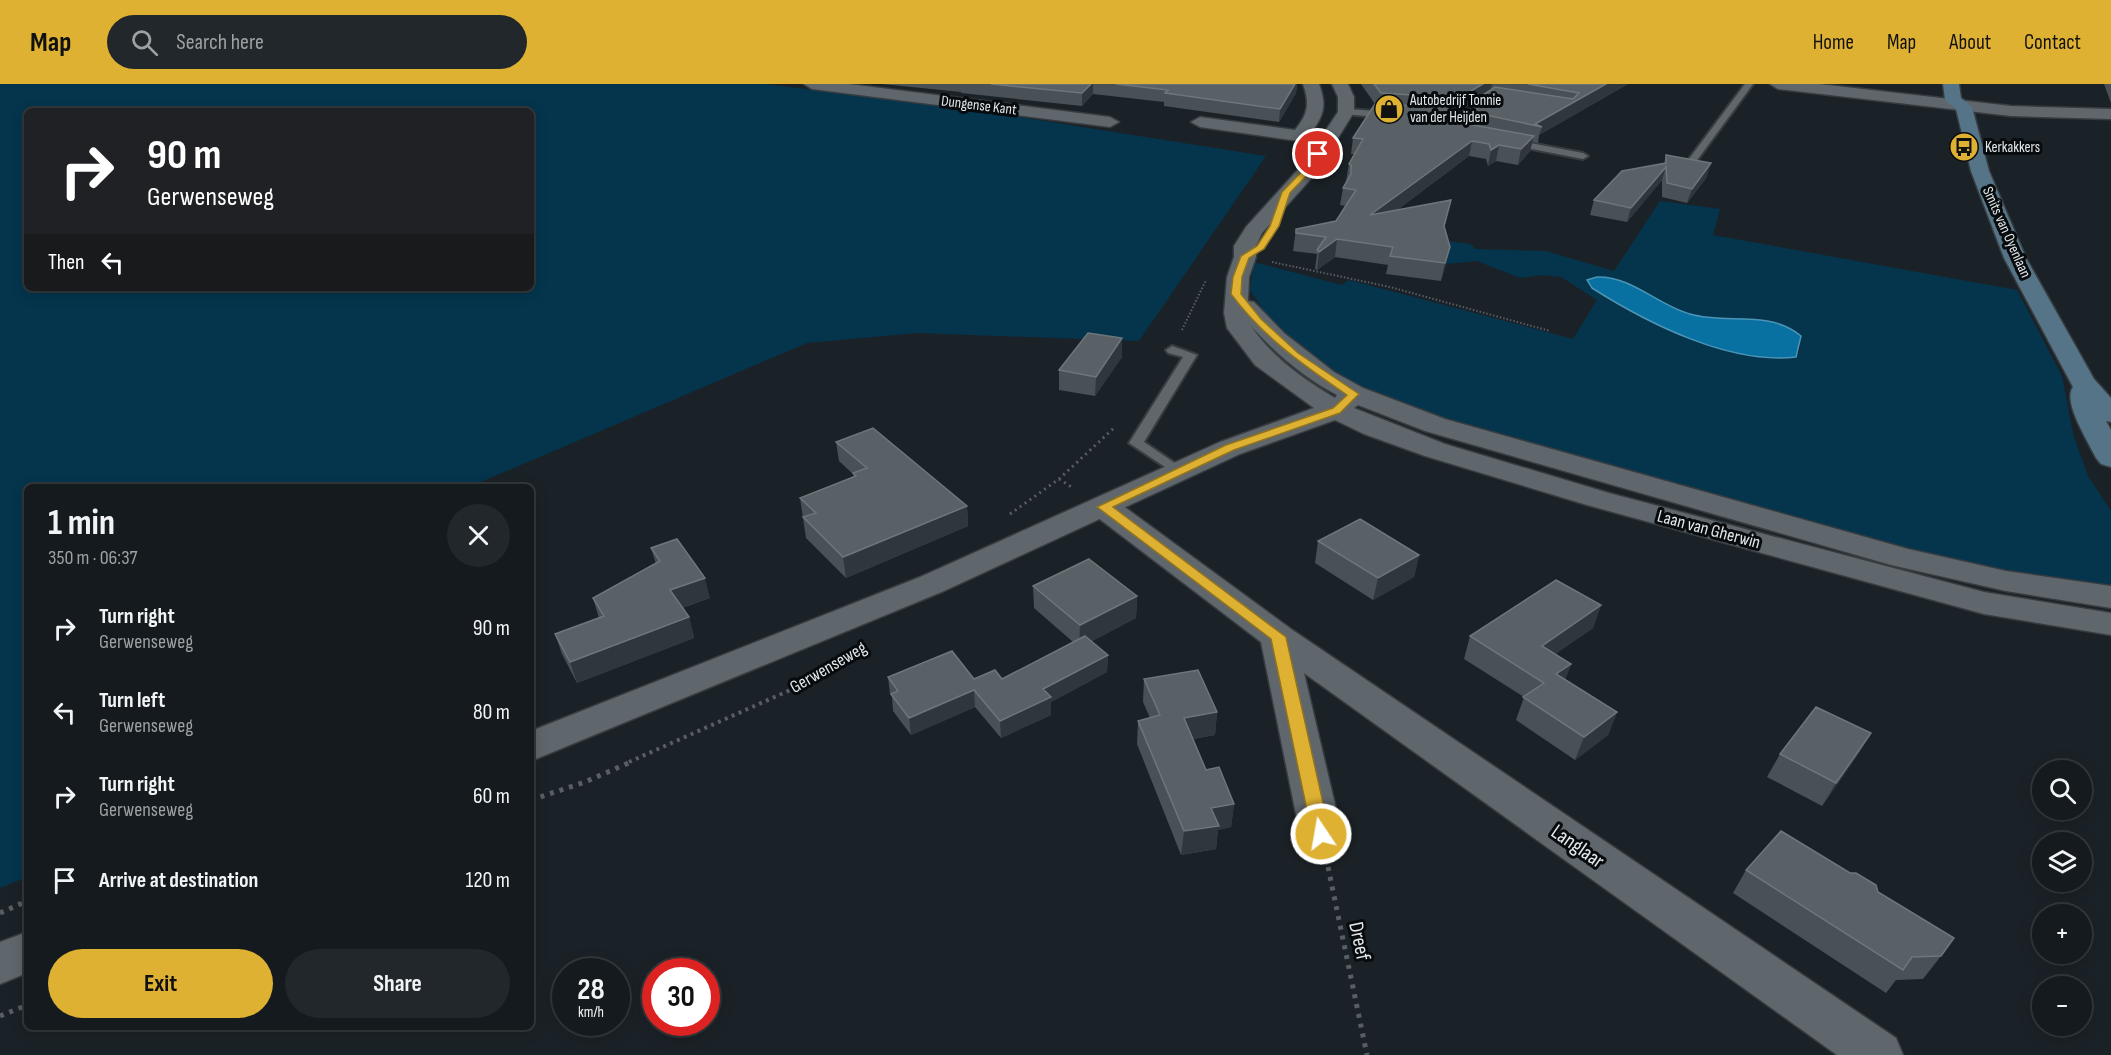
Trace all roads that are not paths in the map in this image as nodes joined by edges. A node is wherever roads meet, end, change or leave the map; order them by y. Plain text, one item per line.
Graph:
1 (812, 84) edge
2 (1311, 84) edge
3 (1340, 84) edge
4 (1749, 84) edge
5 (1778, 84) edge
6 (843, 85) edge
7 (1854, 88) edge
8 (1962, 97) edge
9 (1346, 111) junction
10 (2111, 114) edge
11 (1405, 116) edge
12 (1110, 122) dead end
13 (1200, 122) dead end
14 (1300, 136) junction
15 (1327, 140) junction
16 (1496, 140) edge
17 (1583, 156) dead end
18 (1689, 165) edge
19 (1236, 294) junction
20 (1172, 350) dead end
21 (2083, 383) junction
22 (1336, 401) junction
23 (2111, 414) edge
24 (2111, 458) edge
25 (1177, 471) junction
26 (1104, 507) junction
27 (2111, 597) edge
28 (2111, 624) edge
29 (1278, 637) junction
30 (534, 746) edge
31 (1321, 834) road end
32 (24, 953) edge
33 (0, 963) edge
34 (1878, 1055) edge

1 - 6 street, Dungense Kant
2 - 14 street
3 - 9 street
4 - 18 lane
5 - 7 street
6 - 12 street, Dungense Kant
7 - 8 street
8 - 10 street
8 - 21 main road, Smits van Oyenlaan
9 - 11 lane
9 - 15 street
13 - 14 street
14 - 15 street
15 - 19 street
16 - 17 lane
19 - 22 street
19 - 22 street
20 - 25 lane
21 - 23 main road, Smits van Oyenlaan
21 - 24 main road, Smits van Oyenlaan
22 - 25 street, Gerwenseweg
22 - 27 street, Laan van Gherwin
22 - 28 street, Laan van Gherwin
25 - 26 street, Gerwenseweg
26 - 29 street, Langlaar
26 - 30 street, Gerwenseweg
29 - 31 street
29 - 34 street, Langlaar
32 - 33 street

